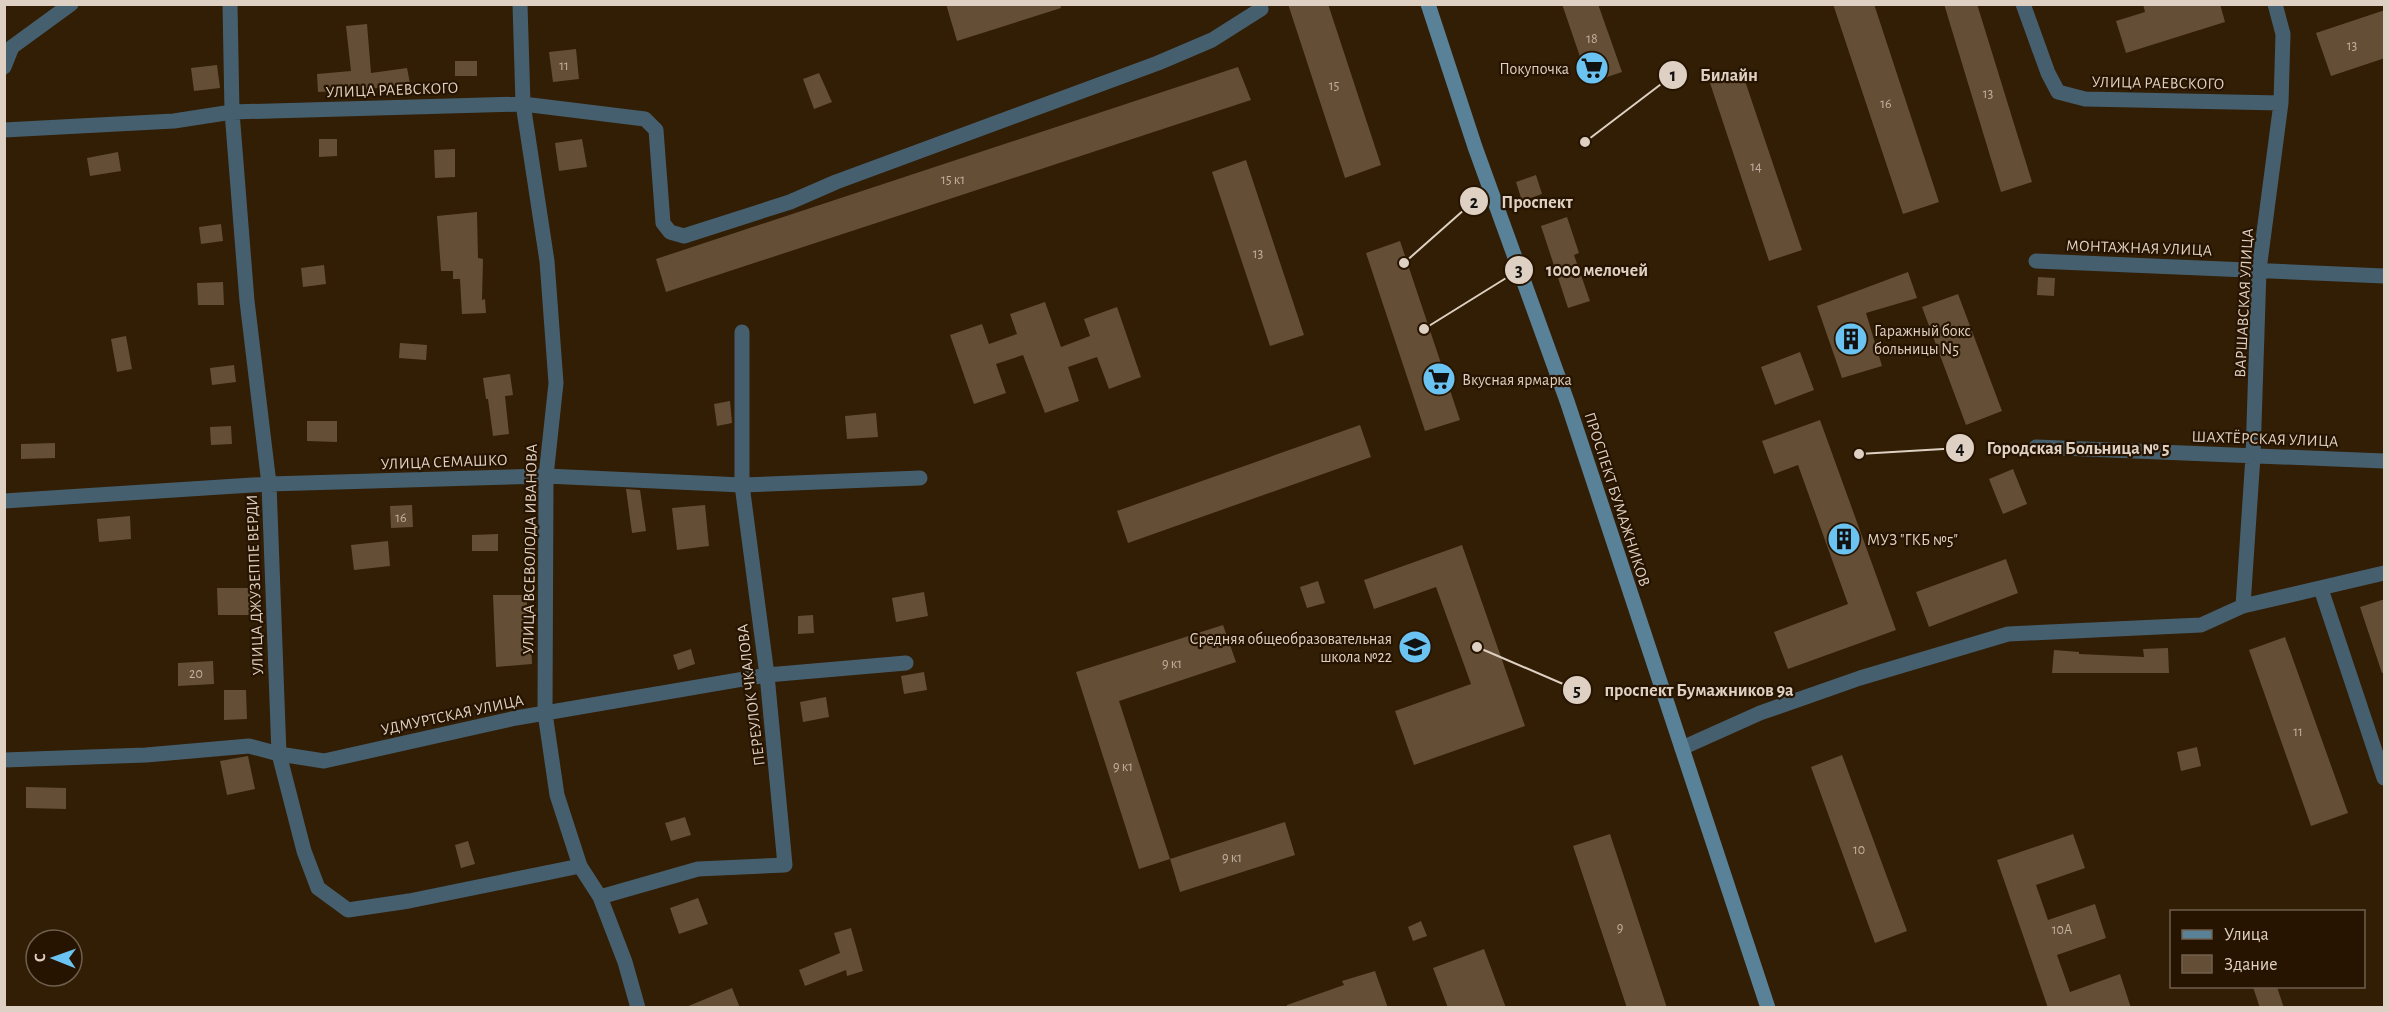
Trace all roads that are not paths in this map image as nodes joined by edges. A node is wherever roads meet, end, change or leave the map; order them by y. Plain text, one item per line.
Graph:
1 (71, 4) edge
2 (230, 4) edge
3 (520, 4) edge
4 (1260, 4) edge
5 (1428, 4) edge
6 (2023, 4) edge
7 (2275, 4) edge
8 (4, 67) edge
9 (2281, 103) junction
10 (523, 104) junction
11 (232, 112) junction
12 (4, 130) edge
13 (2036, 261) dead end
14 (2259, 270) junction
15 (2385, 276) edge
16 (742, 332) dead end
17 (2036, 447) dead end
18 (2253, 456) junction
19 (2385, 460) edge
20 (546, 476) junction
21 (920, 478) dead end
22 (269, 484) junction
23 (742, 484) junction
24 (4, 501) edge
25 (2385, 573) edge
26 (2321, 589) junction
27 (2243, 606) junction
28 (906, 663) dead end
29 (767, 675) junction
30 (545, 713) junction
31 (1682, 748) junction
32 (279, 754) junction
33 (4, 760) edge
34 (2385, 778) edge
35 (580, 866) junction
36 (600, 897) junction
37 (638, 1008) edge
38 (1768, 1008) edge

1 - 8 street
2 - 11 street, УЛИЦА ДЖУЗЕППЕ ВЕРДИ
3 - 10 street, УЛИЦА ВСЕВОЛОДА ИВАНОВА
4 - 10 street, УЛИЦА РАЕВСКОГО
5 - 31 street, ПРОСПЕКТ БУМАЖНИКОВ
6 - 9 street, УЛИЦА РАЕВСКОГО
7 - 9 street, ВАРШАВСКАЯ УЛИЦА
9 - 14 street, ВАРШАВСКАЯ УЛИЦА
10 - 11 street, УЛИЦА РАЕВСКОГО
10 - 20 street, УЛИЦА ВСЕВОЛОДА ИВАНОВА
11 - 12 street, УЛИЦА РАЕВСКОГО
11 - 22 street, УЛИЦА ДЖУЗЕППЕ ВЕРДИ
13 - 14 street, МОНТАЖНАЯ УЛИЦА
14 - 15 street, МОНТАЖНАЯ УЛИЦА
14 - 18 street, ВАРШАВСКАЯ УЛИЦА
16 - 23 street, ПЕРЕУЛОК ЧКАЛОВА
17 - 18 street, ШАХТЁРСКАЯ УЛИЦА
18 - 19 street, ШАХТЁРСКАЯ УЛИЦА
18 - 27 street, ВАРШАВСКАЯ УЛИЦА
20 - 22 street, УЛИЦА СЕМАШКО
20 - 23 street, УЛИЦА СЕМАШКО
20 - 30 street, УЛИЦА ВСЕВОЛОДА ИВАНОВА
21 - 23 street, УЛИЦА СЕМАШКО
22 - 24 street, УЛИЦА СЕМАШКО
22 - 32 street, УЛИЦА ДЖУЗЕППЕ ВЕРДИ
23 - 29 street, ПЕРЕУЛОК ЧКАЛОВА
25 - 26 street
26 - 27 street
26 - 34 street
27 - 31 street
28 - 29 street, УДМУРТСКАЯ УЛИЦА
29 - 30 street, УДМУРТСКАЯ УЛИЦА
29 - 36 street, ПЕРЕУЛОК ЧКАЛОВА
30 - 32 street, УДМУРТСКАЯ УЛИЦА
30 - 35 street, УЛИЦА ВСЕВОЛОДА ИВАНОВА
31 - 38 street, ПРОСПЕКТ БУМАЖНИКОВ
32 - 33 street, УДМУРТСКАЯ УЛИЦА
32 - 35 street, УЛИЦА ДЖУЗЕППЕ ВЕРДИ
35 - 36 street, УЛИЦА ВСЕВОЛОДА ИВАНОВА
36 - 37 street, УЛИЦА ВСЕВОЛОДА ИВАНОВА

